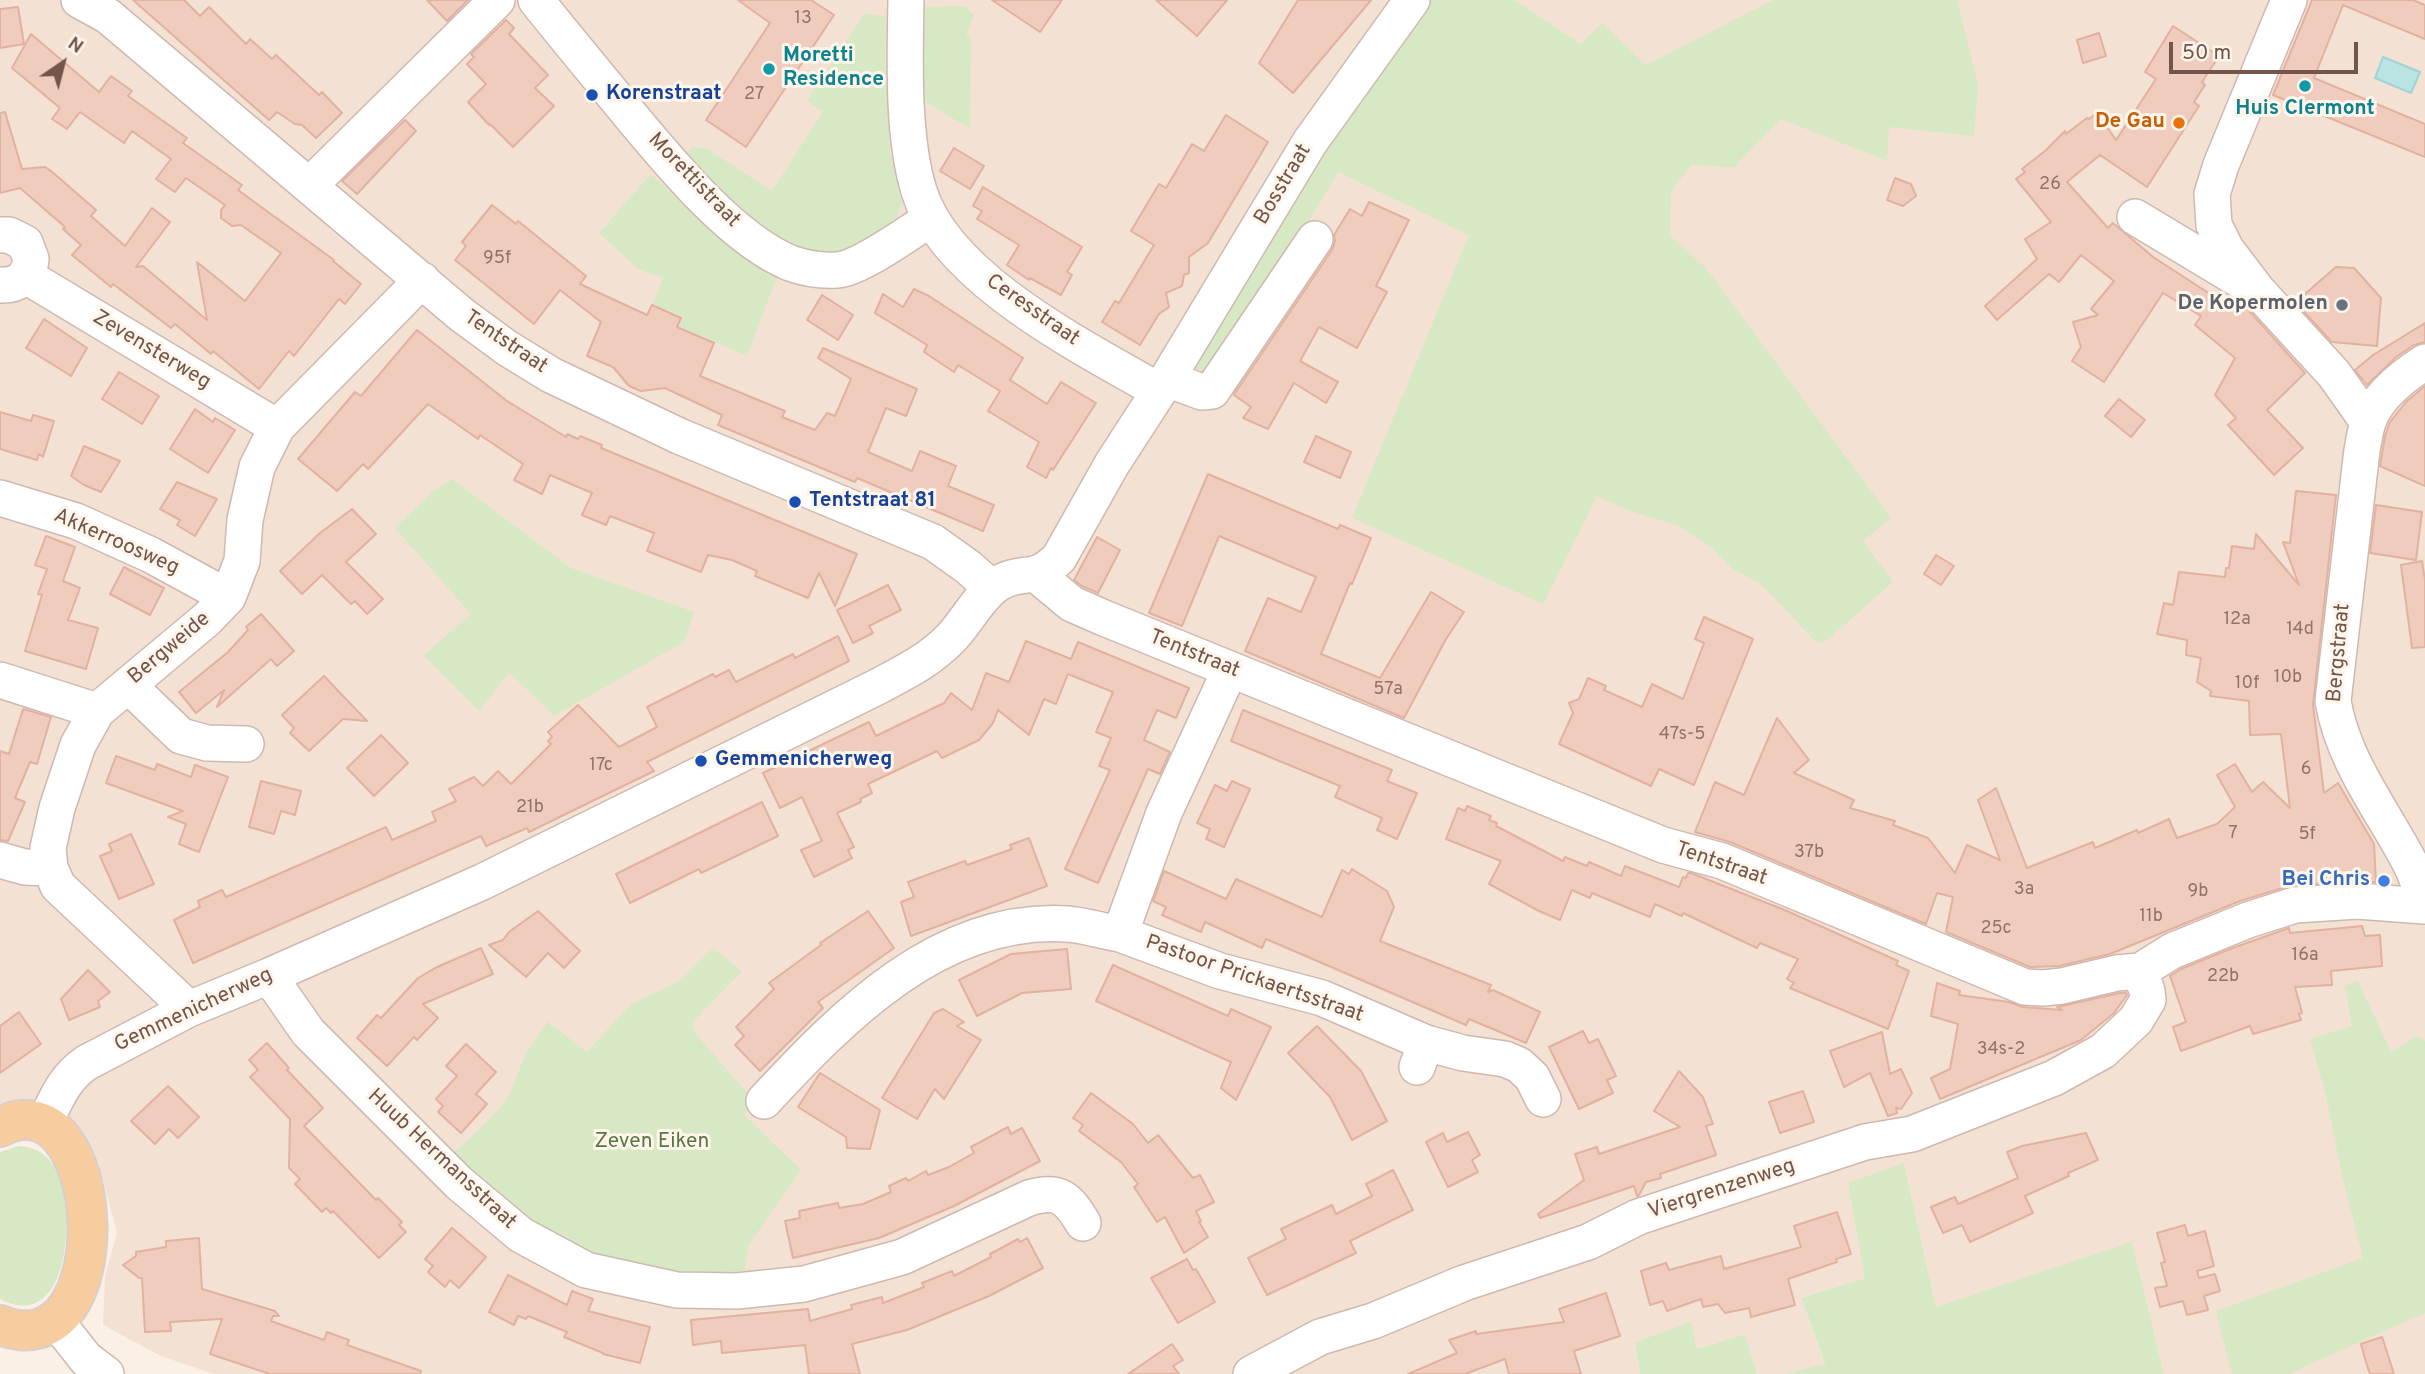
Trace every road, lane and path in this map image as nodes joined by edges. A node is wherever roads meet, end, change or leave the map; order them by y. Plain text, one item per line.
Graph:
1 (79, 0) edge
2 (497, 0) edge
3 (536, 0) edge
4 (906, 0) edge
5 (1412, 0) edge
6 (2289, 0) edge
7 (310, 185) junction
8 (2135, 218) dead end
9 (930, 219) junction
10 (0, 235) edge
11 (1315, 239) dead end
12 (13, 280) edge
13 (422, 280) junction
14 (2258, 291) junction
15 (2425, 362) edge
16 (1163, 385) junction
17 (2368, 422) junction
18 (276, 427) junction
19 (0, 498) edge
20 (1037, 575) junction
21 (992, 589) junction
22 (228, 597) junction
23 (1230, 670) junction
24 (0, 680) edge
25 (128, 685) junction
26 (97, 711) junction
27 (246, 744) dead end
28 (0, 860) edge
29 (50, 868) junction
30 (2425, 906) edge
31 (1119, 934) junction
32 (2140, 971) junction
33 (270, 976) junction
34 (189, 1009) junction
35 (1544, 1099) dead end
36 (764, 1101) dead end
37 (44, 1124) junction
38 (0, 1127) edge
39 (1083, 1223) dead end
40 (56, 1321) junction
41 (0, 1325) edge
42 (106, 1374) edge
43 (1251, 1374) edge

1 - 7 street, Tentstraat
2 - 7 street
3 - 9 street, Morettistraat
4 - 9 street, Ceresstraat
5 - 16 street, Bosstraat
6 - 14 street
7 - 13 street, Tentstraat
8 - 14 street
9 - 16 street, Ceresstraat
10 - 12 street, Zevensterweg
11 - 16 street
12 - 18 street, Zevensterweg
13 - 18 street, Bergweide
13 - 21 street, Tentstraat
14 - 17 street
15 - 17 street
16 - 20 street, Bosstraat
17 - 30 street, Bergstraat
18 - 22 street, Bergweide
19 - 22 street, Akkerroosweg
20 - 21 street
20 - 23 street, Tentstraat
21 - 33 street, Gemmenicherweg
22 - 25 street, Bergweide
23 - 31 street, Pastoor Prickaertsstraat
23 - 32 street, Tentstraat
24 - 26 street
25 - 26 street, Bergweide
25 - 27 street
26 - 29 street, Bergweide
28 - 29 street
29 - 34 street
30 - 32 street, Tentstraat
31 - 35 street, Pastoor Prickaertsstraat
31 - 36 street, Pastoor Prickaertsstraat
32 - 43 street, Viergrenzenweg
33 - 34 street, Gemmenicherweg
33 - 39 street, Huub Hermansstraat
34 - 37 street, Gemmenicherweg
37 - 38 main road
37 - 40 main road
40 - 41 main road
40 - 42 street

